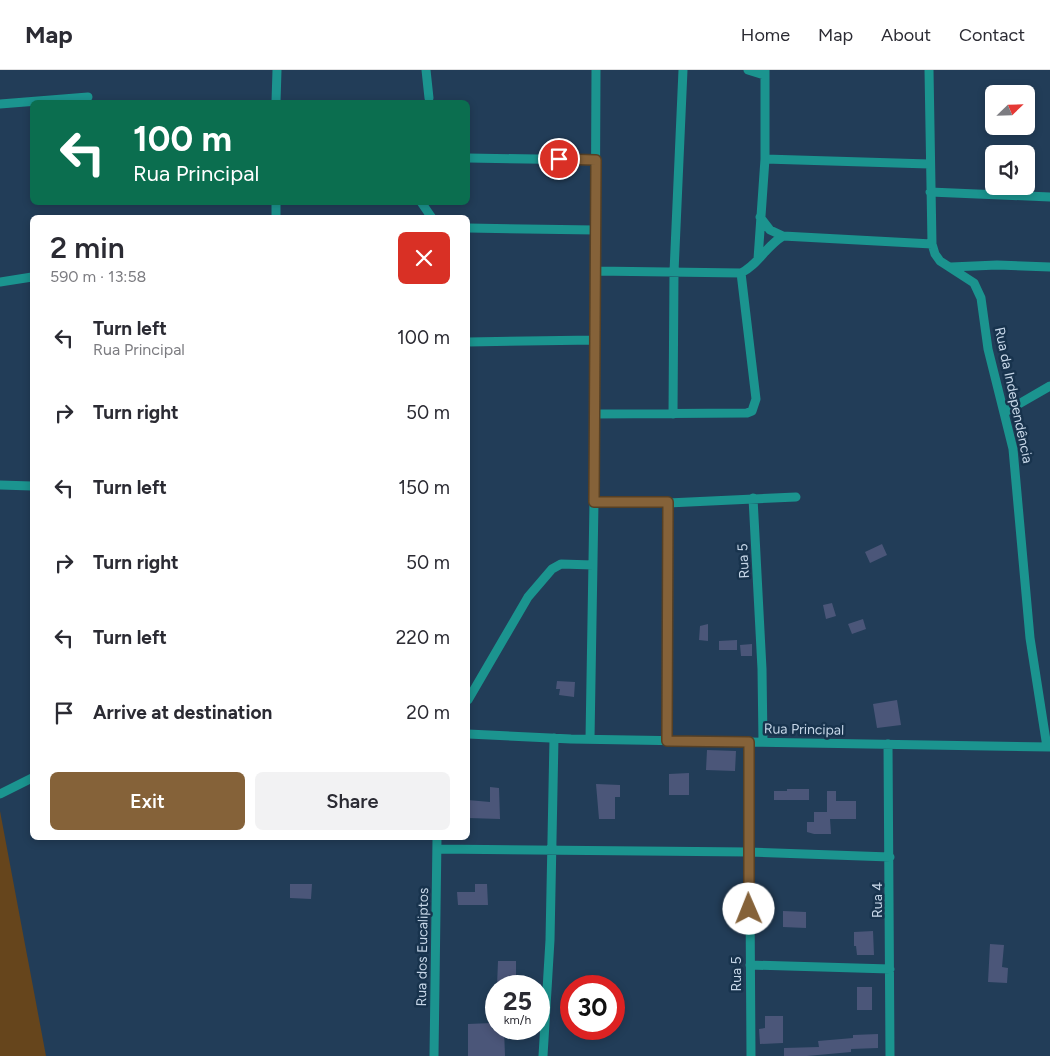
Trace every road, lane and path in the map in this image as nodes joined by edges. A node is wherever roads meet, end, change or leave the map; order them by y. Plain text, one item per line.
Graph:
1 (277, 70) edge
2 (426, 70) edge
3 (596, 70) edge
4 (683, 70) edge
5 (748, 70) edge
6 (929, 70) edge
7 (764, 72) edge
8 (88, 97) dead end
9 (429, 98) dead end
10 (50, 100) edge
11 (276, 100) edge
12 (30, 102) edge
13 (0, 104) edge
14 (470, 158) edge
15 (765, 159) junction
16 (596, 160) junction
17 (929, 164) junction
18 (930, 192) junction
19 (1050, 197) edge
20 (760, 216) junction
21 (470, 228) edge
22 (595, 230) junction
23 (783, 236) junction
24 (932, 244) junction
25 (758, 259) junction
26 (951, 267) junction
27 (1050, 267) edge
28 (595, 272) junction
29 (674, 272) junction
30 (741, 273) junction
31 (30, 277) edge
32 (0, 282) edge
33 (595, 340) junction
34 (470, 342) edge
35 (1050, 386) edge
36 (1004, 412) junction
37 (595, 414) junction
38 (673, 414) junction
39 (0, 485) edge
40 (30, 486) edge
41 (753, 498) junction
42 (796, 498) dead end
43 (594, 502) junction
44 (668, 502) junction
45 (593, 565) junction
46 (470, 697) edge
47 (470, 734) edge
48 (554, 738) junction
49 (590, 739) junction
50 (667, 741) junction
51 (749, 742) junction
52 (763, 742) junction
53 (888, 744) junction
54 (1048, 747) edge
55 (30, 779) edge
56 (0, 794) edge
57 (437, 840) edge
58 (437, 849) junction
59 (551, 850) junction
60 (749, 852) junction
61 (890, 857) junction
62 (750, 965) junction
63 (890, 969) junction
64 (434, 1056) edge
65 (543, 1056) edge
66 (750, 1056) edge
67 (890, 1056) edge

1 - 11 street
2 - 9 street
3 - 16 street
4 - 29 street
5 - 7 street
6 - 17 street
7 - 15 street
8 - 10 street
12 - 13 street
14 - 16 street
15 - 17 street
15 - 20 street
16 - 22 street
17 - 18 street
18 - 19 street
18 - 24 street
20 - 23 street
20 - 25 street
21 - 22 street
22 - 28 street
23 - 24 street
23 - 25 street
24 - 26 street, Rua da Independência
25 - 30 street
26 - 27 street
26 - 36 street, Rua da Independência
28 - 29 street
28 - 33 street
29 - 30 street
29 - 38 street
30 - 38 street
31 - 32 street
33 - 34 street
33 - 37 street
35 - 36 street
36 - 54 street, Rua da Independência
37 - 38 street
37 - 43 street
39 - 40 street
41 - 42 street
41 - 44 street
41 - 52 street, Rua 5
43 - 44 street
43 - 45 street
44 - 50 street
45 - 46 street
45 - 49 street
47 - 48 street, Rua Principal
48 - 49 street, Rua Principal
48 - 59 street
49 - 50 street, Rua Principal
50 - 51 street, Rua Principal
51 - 52 street, Rua Principal
51 - 60 street, Rua 5
52 - 53 street, Rua Principal
53 - 54 street, Rua Principal
53 - 61 street, Rua 4
55 - 56 street
57 - 58 street, Rua dos Eucaliptos
58 - 59 street
58 - 64 street, Rua dos Eucaliptos
59 - 60 street
59 - 65 street
60 - 61 street
60 - 62 street, Rua 5
61 - 63 street, Rua 4
62 - 63 street
62 - 66 street, Rua 5
63 - 67 street, Rua 4

